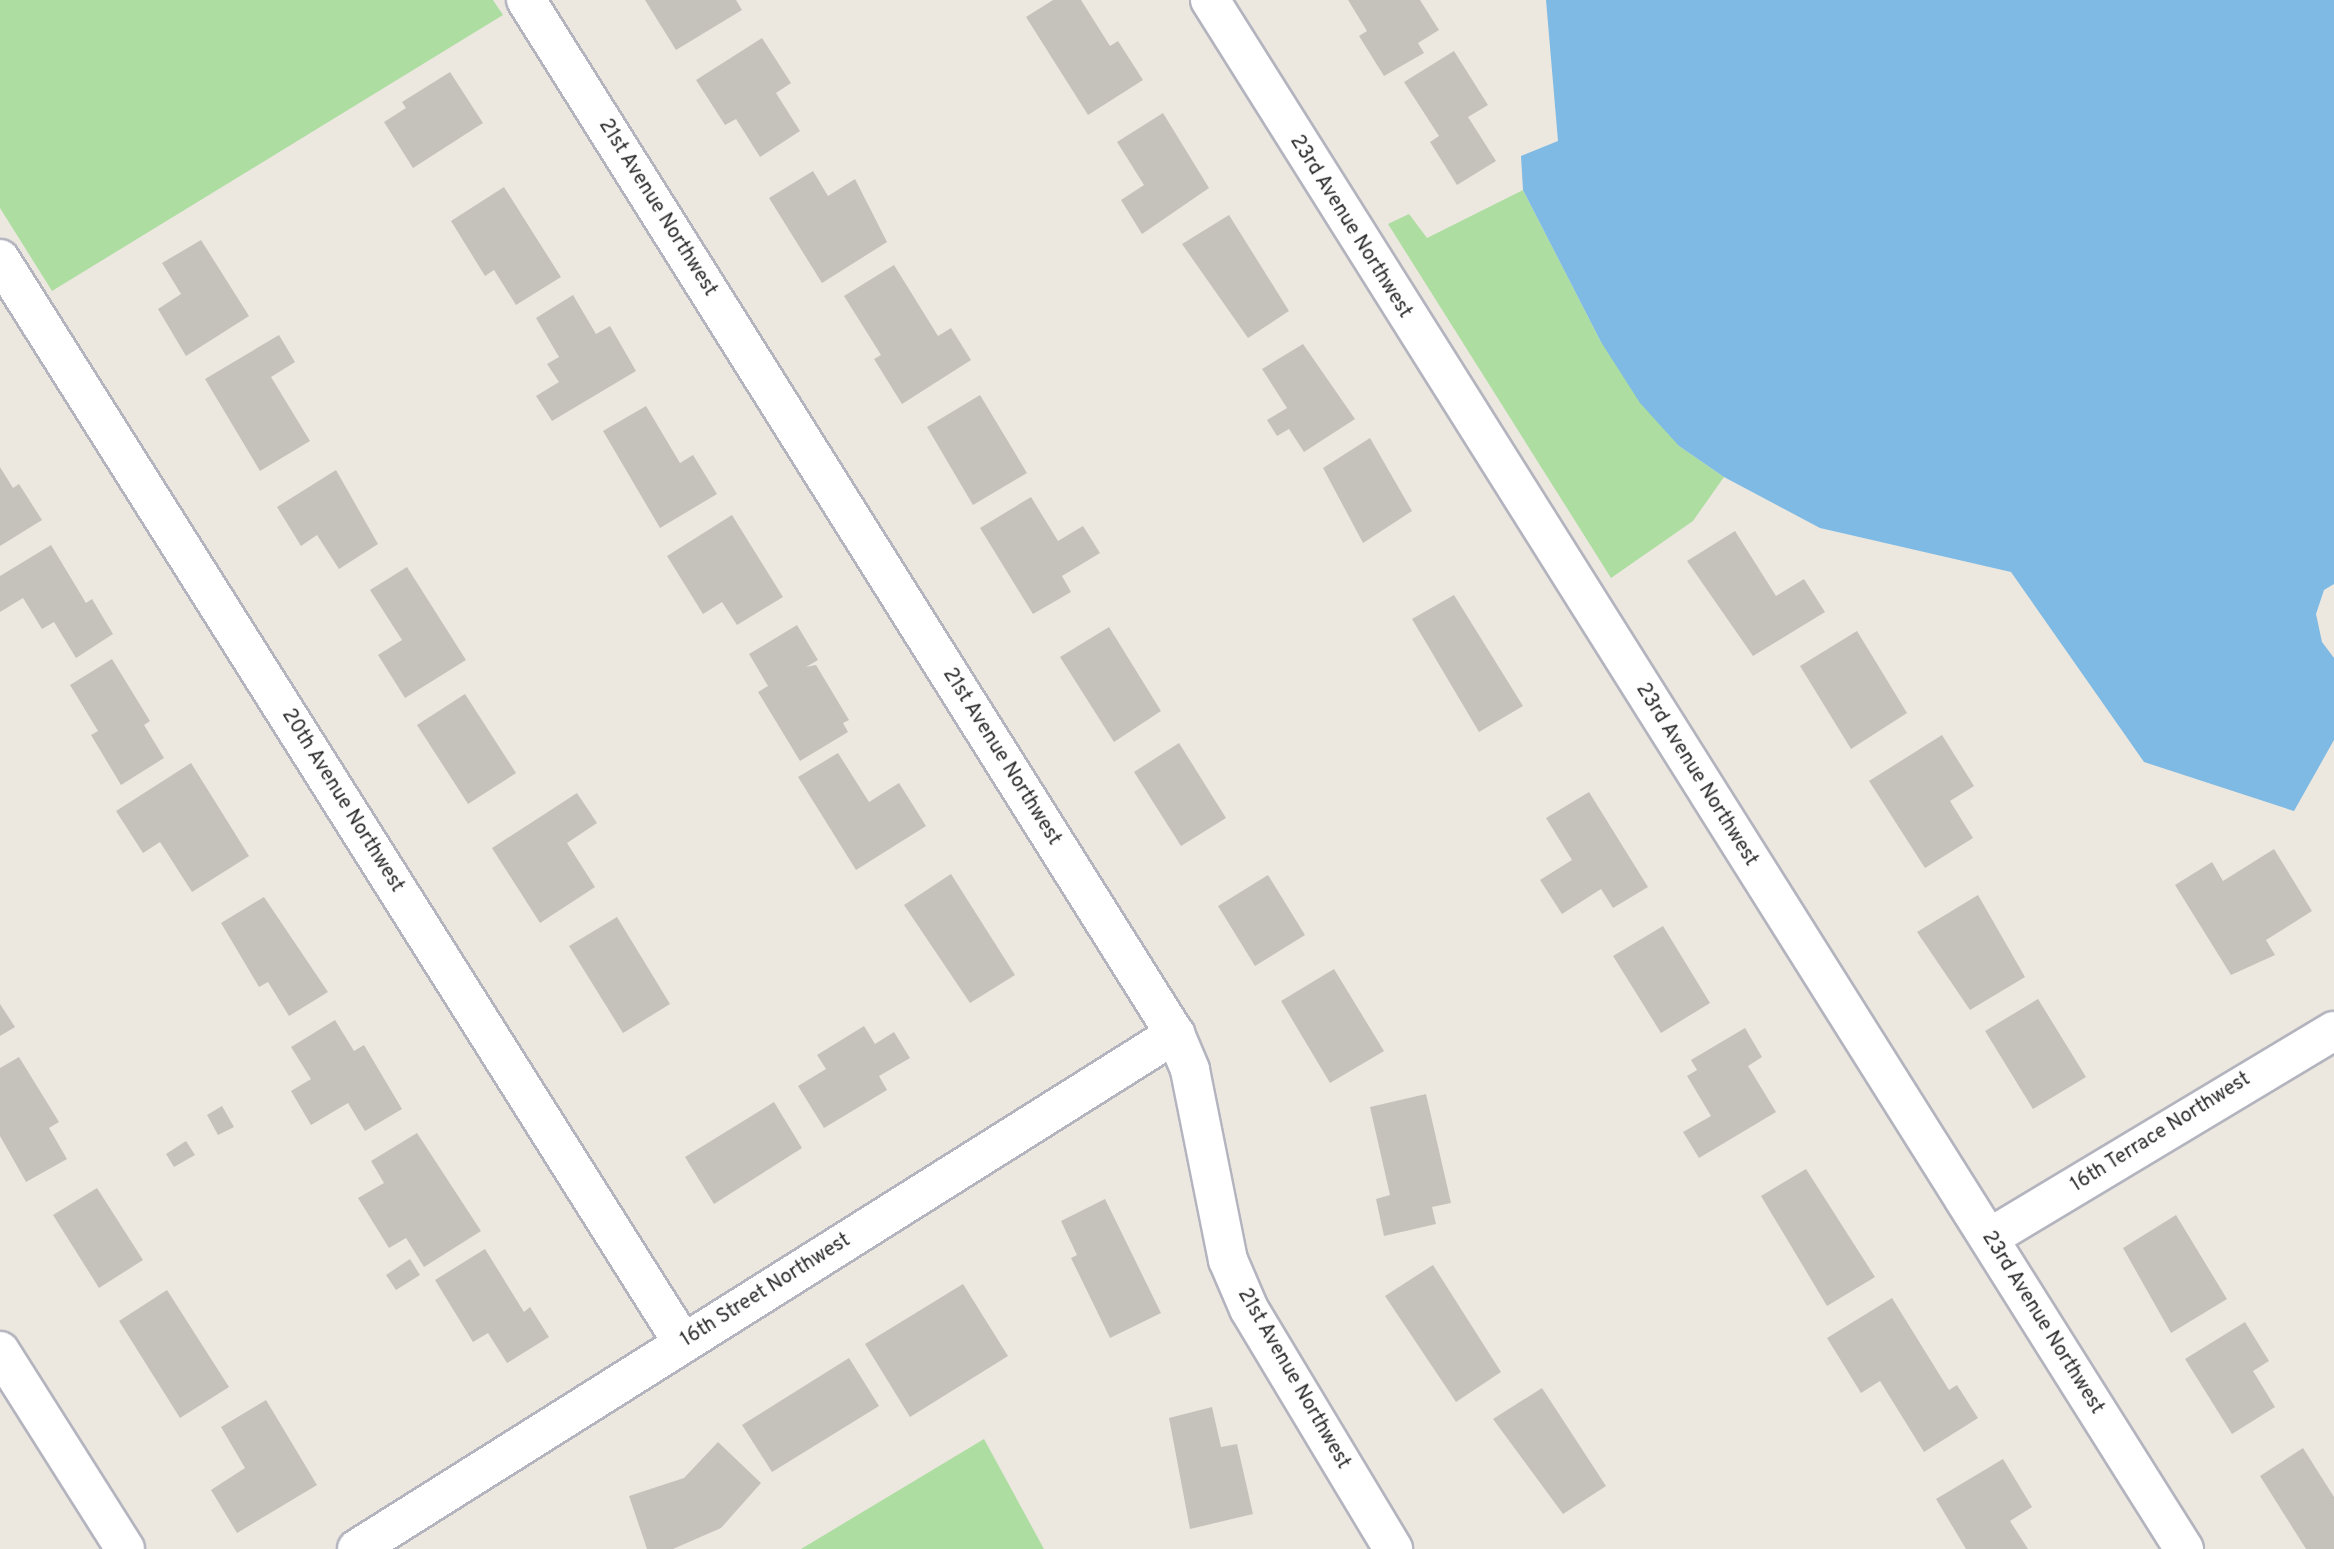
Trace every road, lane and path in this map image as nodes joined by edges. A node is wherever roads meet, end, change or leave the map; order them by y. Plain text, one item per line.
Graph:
1 (526, 0) edge
2 (1210, 0) edge
3 (0, 259) edge
4 (2334, 1031) edge
5 (1175, 1034) junction
6 (1989, 1238) junction
7 (683, 1343) junction
8 (0, 1351) edge
9 (125, 1549) edge
10 (357, 1549) edge
11 (1393, 1549) edge
12 (2184, 1549) edge

1 - 5 street, 21st Avenue Northwest
2 - 6 street, 23rd Avenue Northwest
3 - 7 street, 20th Avenue Northwest
4 - 6 street, 16th Terrace Northwest
5 - 7 street, 16th Street Northwest
5 - 11 street, 21st Avenue Northwest
6 - 12 street, 23rd Avenue Northwest
7 - 10 street, 16th Street Northwest
8 - 9 street

